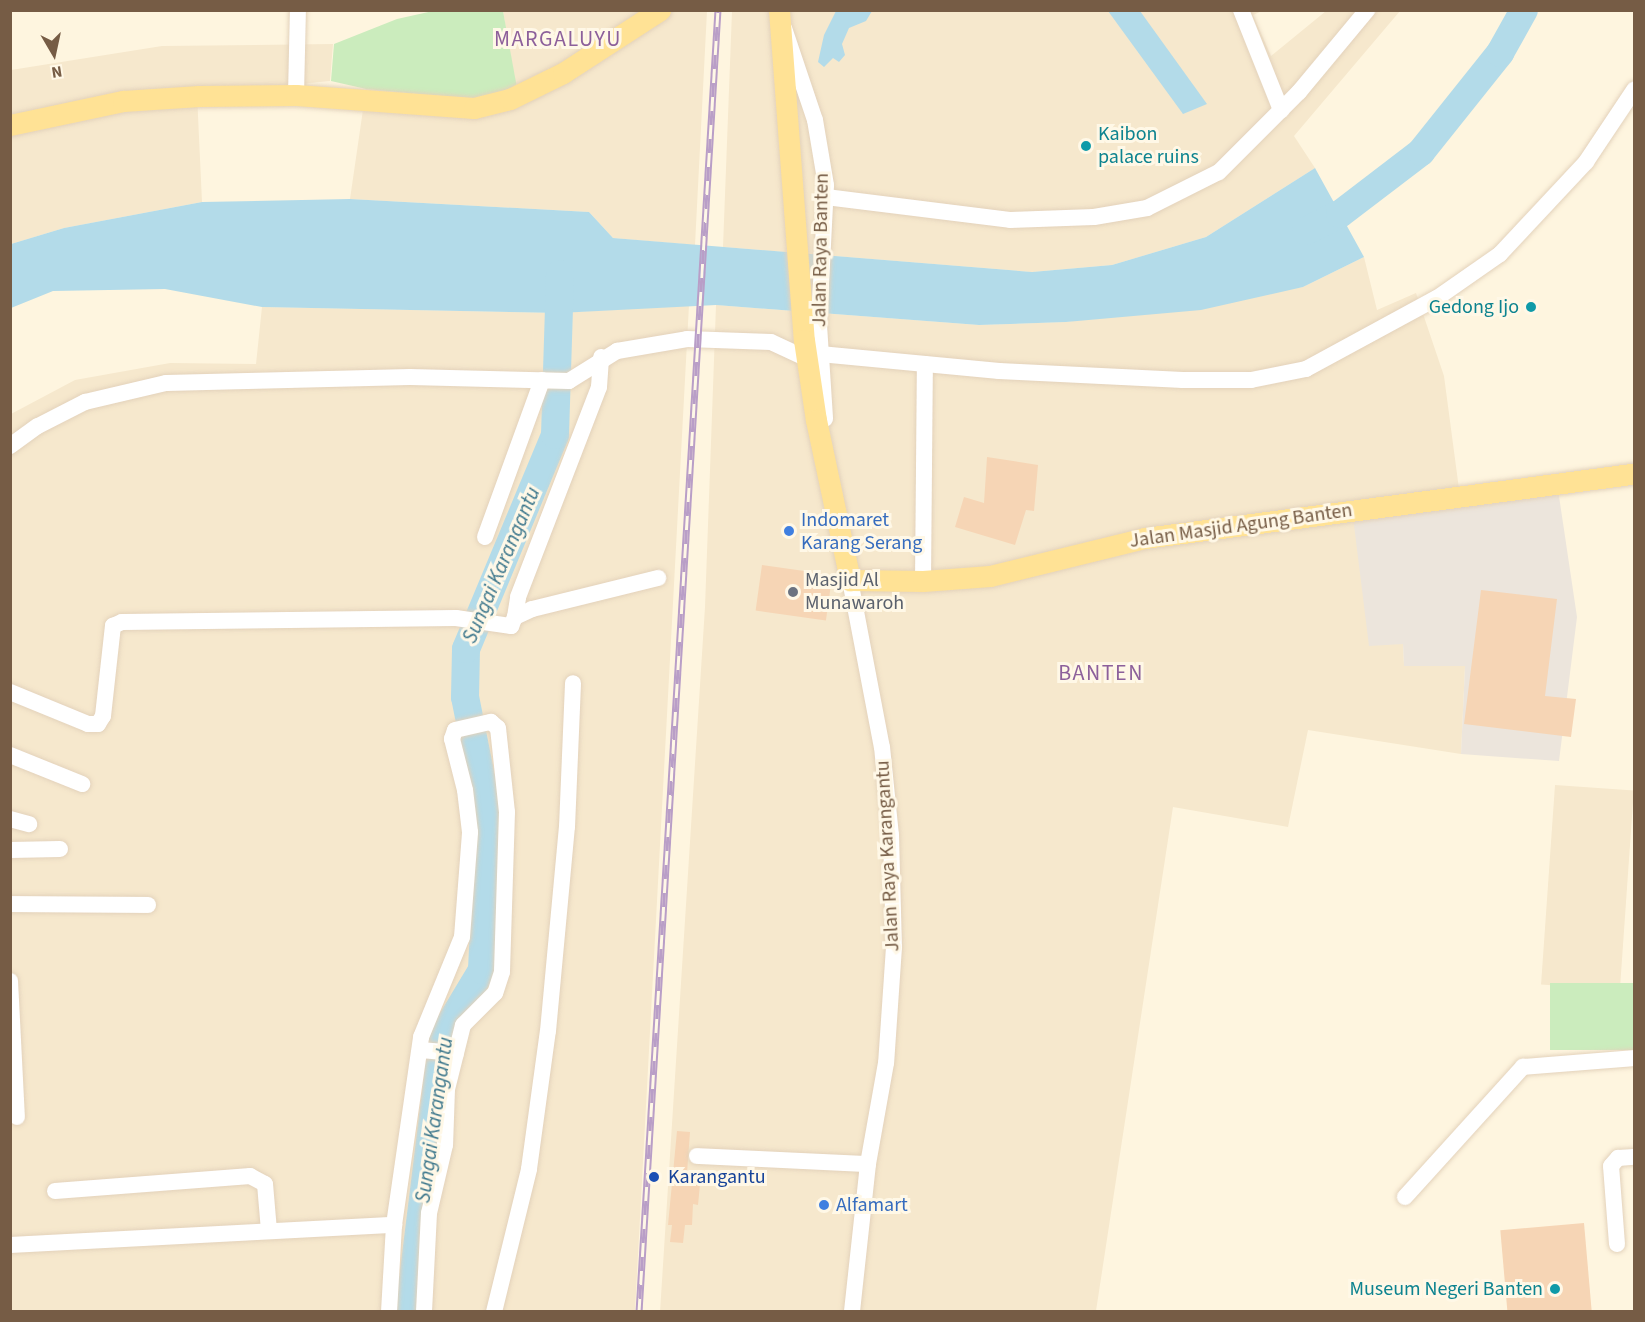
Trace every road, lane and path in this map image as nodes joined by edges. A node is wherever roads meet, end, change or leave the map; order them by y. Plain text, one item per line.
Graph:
1 (660, 10) edge
2 (1240, 10) edge
3 (1367, 10) edge
4 (779, 13) edge
5 (298, 15) edge
6 (1635, 90) edge
7 (296, 95) junction
8 (1281, 110) junction
9 (10, 125) edge
10 (826, 197) junction
11 (795, 226) joint
12 (811, 324) junction
13 (813, 356) junction
14 (602, 357) junction
15 (925, 364) junction
16 (544, 380) junction
17 (10, 446) edge
18 (1635, 474) edge
19 (485, 537) dead end
20 (658, 578) dead end
21 (850, 580) junction
22 (922, 581) junction
23 (515, 617) junction
24 (573, 682) dead end
25 (10, 692) edge
26 (10, 755) edge
27 (82, 784) dead end
28 (10, 819) edge
29 (29, 824) dead end
30 (60, 849) dead end
31 (10, 850) edge
32 (10, 904) edge
33 (148, 905) dead end
34 (10, 981) edge
35 (12, 1033) edge
36 (423, 1050) junction
37 (452, 1053) junction
38 (1635, 1058) edge
39 (17, 1117) dead end
40 (697, 1156) dead end
41 (1635, 1157) edge
42 (868, 1164) junction
43 (55, 1191) dead end
44 (1405, 1197) dead end
45 (394, 1225) junction
46 (268, 1231) junction
47 (1617, 1244) dead end
48 (10, 1245) edge
49 (389, 1311) edge
50 (424, 1311) edge
51 (494, 1311) edge
52 (852, 1311) edge

1 - 7 main road
2 - 8 street
3 - 8 street
4 - 10 street, Jalan Raya Banten
4 - 11 main road, Jalan Raya Banten
5 - 7 street
6 - 15 street
7 - 9 main road
8 - 10 street
10 - 12 street, Jalan Raya Banten
11 - 12 main road, Jalan Raya Karangantu
12 - 13 main road, Jalan Raya Karangantu
13 - 14 street
13 - 15 street
13 - 21 main road, Jalan Raya Karangantu
14 - 16 street
14 - 23 street
15 - 22 street
16 - 17 street
16 - 19 street
18 - 22 main road, Jalan Masjid Agung Banten
20 - 23 street
21 - 22 main road, Jalan Masjid Agung Banten
21 - 42 street, Jalan Raya Karangantu
23 - 25 street
24 - 51 street
26 - 27 street
28 - 29 street
30 - 31 street
32 - 33 street
34 - 35 street
35 - 39 street
36 - 37 street
36 - 37 street
36 - 45 street
37 - 50 street
38 - 44 street
40 - 42 street
41 - 47 street
42 - 52 street, Jalan Raya Karangantu
43 - 46 street
45 - 46 street
45 - 49 street
46 - 48 street

